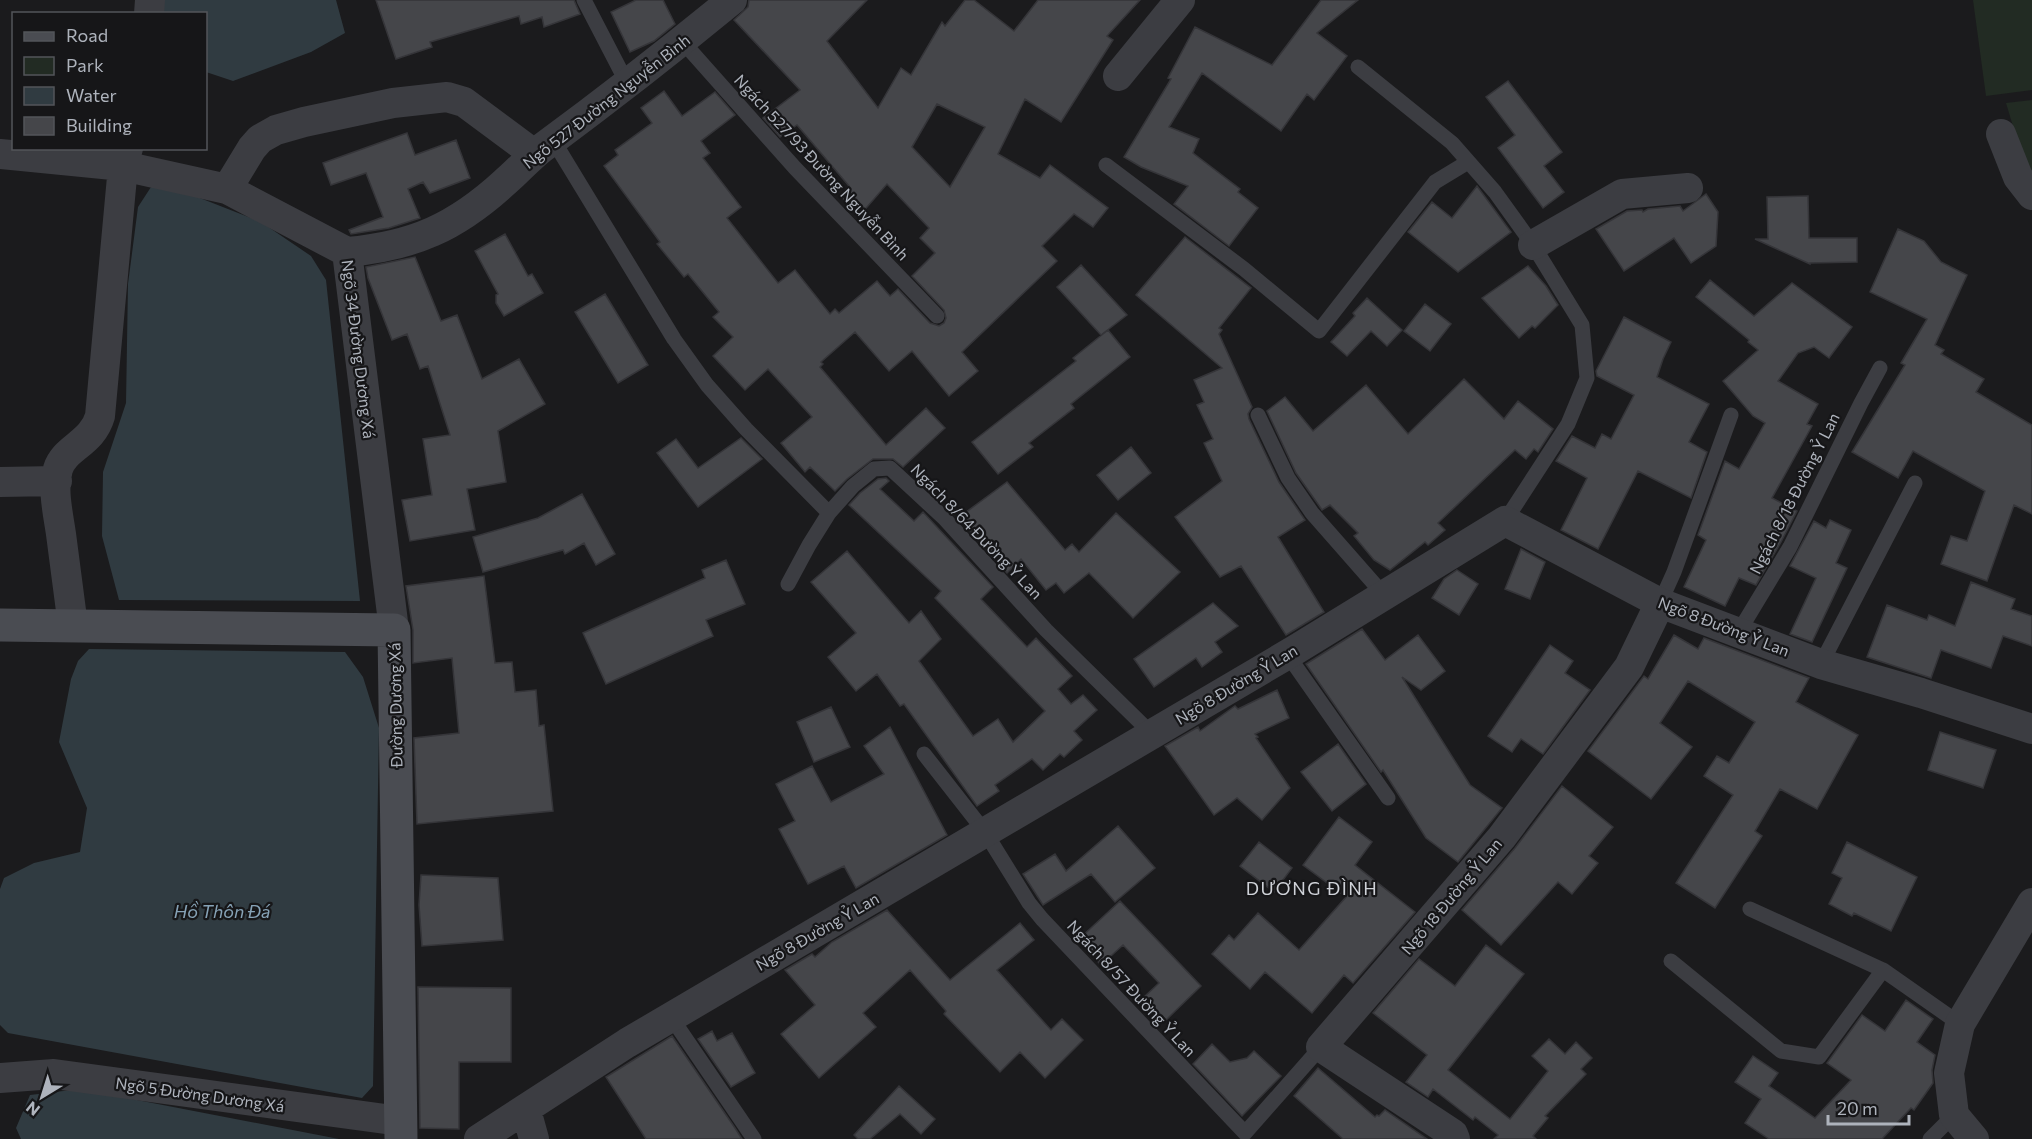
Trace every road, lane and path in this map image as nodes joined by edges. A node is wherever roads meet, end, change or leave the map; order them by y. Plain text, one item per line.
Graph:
1 (584, 0) edge
2 (732, 0) edge
3 (1180, 0) edge
4 (682, 41) junction
5 (1358, 67) dead end
6 (1118, 76) dead end
7 (627, 83) junction
8 (2001, 134) dead end
9 (543, 147) junction
10 (0, 154) edge
11 (125, 157) edge
12 (1468, 162) junction
13 (1106, 165) dead end
14 (1688, 188) dead end
15 (227, 189) junction
16 (2032, 195) edge
17 (1533, 245) junction
18 (347, 252) junction
19 (937, 316) dead end
20 (1880, 368) dead end
21 (1258, 415) dead end
22 (1731, 415) dead end
23 (0, 482) edge
24 (57, 482) junction
25 (1916, 483) dead end
26 (829, 513) junction
27 (1505, 521) junction
28 (788, 584) dead end
29 (1384, 595) junction
30 (1660, 603) junction
31 (0, 625) edge
32 (78, 626) junction
33 (394, 630) junction
34 (1738, 633) junction
35 (1287, 654) junction
36 (1821, 664) junction
37 (2032, 729) edge
38 (1152, 734) junction
39 (924, 754) dead end
40 (1388, 798) dead end
41 (985, 832) junction
42 (2032, 903) edge
43 (1750, 909) dead end
44 (1671, 961) dead end
45 (1883, 970) junction
46 (671, 1017) junction
47 (1960, 1024) junction
48 (1321, 1047) junction
49 (0, 1078) edge
50 (526, 1110) junction
51 (1954, 1115) junction
52 (400, 1130) edge
53 (479, 1139) edge
54 (534, 1139) edge
55 (754, 1139) edge
56 (1455, 1139) edge
57 (1930, 1139) edge
58 (1974, 1139) edge

1 - 7 lane
2 - 4 street, Ngõ 527 Đường Nguyễn Bình
3 - 6 street
4 - 7 street, Ngõ 527 Đường Nguyễn Bình
4 - 19 lane, Ngách 527/93 Đường Nguyễn Bình
5 - 12 lane
7 - 9 street, Ngõ 527 Đường Nguyễn Bình
8 - 16 street
9 - 15 street
9 - 18 street, Ngõ 527 Đường Nguyễn Bình
9 - 26 lane
10 - 11 street, Ngõ 34 Đường Dương Xá
11 - 15 street, Ngõ 34 Đường Dương Xá
11 - 24 street
12 - 13 lane
12 - 17 lane
14 - 17 street
15 - 18 street, Ngõ 34 Đường Dương Xá
17 - 27 lane
18 - 33 street, Ngõ 34 Đường Dương Xá
20 - 34 lane, Ngách 8/18 Đường Ỷ Lan
21 - 29 lane
22 - 30 lane
23 - 24 street
24 - 32 street
25 - 36 lane
26 - 28 lane, Ngách 8/64 Đường Ỷ Lan
26 - 38 lane, Ngách 8/64 Đường Ỷ Lan
27 - 29 street, Ngõ 8 Đường Ỷ Lan
27 - 30 street, Ngõ 8 Đường Ỷ Lan
29 - 35 street, Ngõ 8 Đường Ỷ Lan
30 - 34 street, Ngõ 8 Đường Ỷ Lan
30 - 48 street, Ngõ 18 Đường Ỷ Lan
31 - 32 street, Đường Dương Xá
32 - 33 street, Đường Dương Xá
33 - 52 street, Đường Dương Xá
34 - 36 street, Ngõ 8 Đường Ỷ Lan
35 - 38 street, Ngõ 8 Đường Ỷ Lan
35 - 40 lane
36 - 37 street, Ngõ 8 Đường Ỷ Lan
38 - 41 street, Ngõ 8 Đường Ỷ Lan
39 - 41 lane
41 - 46 street, Ngõ 8 Đường Ỷ Lan
41 - 48 lane, Ngách 8/57 Đường Ỷ Lan
42 - 47 street
43 - 45 lane
44 - 45 lane
45 - 47 lane
46 - 50 street, Ngõ 8 Đường Ỷ Lan
46 - 55 lane
47 - 51 street
48 - 56 street
49 - 52 street, Ngõ 5 Đường Dương Xá
50 - 53 street, Ngõ 8 Đường Ỷ Lan
50 - 54 street
51 - 57 lane
51 - 58 street

